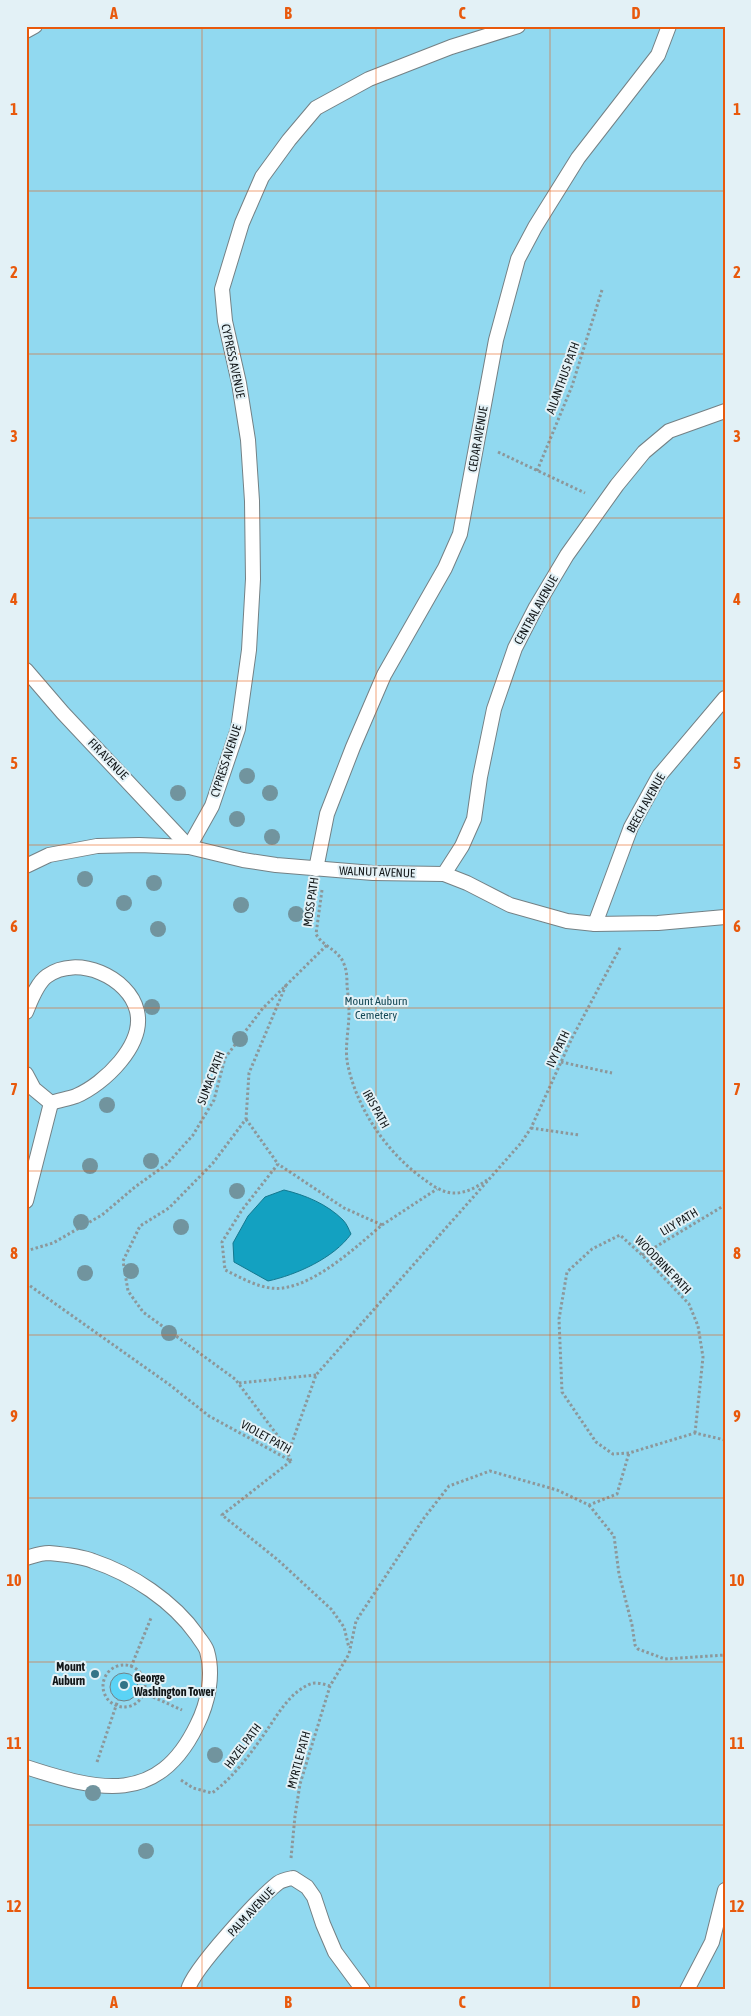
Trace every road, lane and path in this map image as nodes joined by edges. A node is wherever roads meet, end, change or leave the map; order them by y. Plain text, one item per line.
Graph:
1 (35, 26) edge
2 (518, 26) edge
3 (669, 26) edge
4 (26, 30) edge
5 (602, 290) dead end
6 (725, 411) edge
7 (477, 442) junction
8 (537, 471) junction
9 (605, 502) junction
10 (26, 670) edge
11 (725, 698) edge
12 (189, 847) junction
13 (26, 866) edge
14 (321, 869) junction
15 (444, 874) junction
16 (725, 917) edge
17 (595, 924) junction
18 (633, 924) junction
19 (327, 946) junction
20 (340, 956) joint
21 (286, 985) junction
22 (26, 1012) edge
23 (561, 1062) junction
24 (612, 1073) dead end
25 (26, 1074) edge
26 (50, 1103) junction
27 (246, 1119) junction
28 (531, 1128) junction
29 (578, 1135) dead end
30 (278, 1164) junction
31 (491, 1176) junction
32 (437, 1189) junction
33 (26, 1201) edge
34 (725, 1205) edge
35 (382, 1225) junction
36 (26, 1251) edge
37 (642, 1254) junction
38 (26, 1283) edge
39 (316, 1375) junction
40 (238, 1383) junction
41 (695, 1433) junction
42 (725, 1440) edge
43 (629, 1453) junction
44 (288, 1454) junction
45 (291, 1461) junction
46 (590, 1504) junction
47 (26, 1558) edge
48 (149, 1624) dead end
49 (349, 1654) junction
50 (725, 1655) edge
51 (131, 1666) junction
52 (330, 1686) junction
53 (144, 1693) junction
54 (118, 1700) dead end
55 (115, 1706) junction
56 (186, 1712) dead end
57 (99, 1755) dead end
58 (26, 1767) edge
59 (164, 1770) junction
60 (293, 1878) junction
61 (725, 1890) edge
62 (188, 1990) edge
63 (363, 1990) edge
64 (687, 1990) edge

1 - 4 lane
2 - 12 lane, CYPRESS AVENUE
3 - 7 lane, CEDAR AVENUE
5 - 8 path, AILANTHUS PATH
6 - 9 lane, CENTRAL AVENUE
7 - 8 path
7 - 14 lane, CEDAR AVENUE
8 - 9 path
9 - 15 lane, CENTRAL AVENUE
10 - 12 lane, FIR AVENUE
11 - 17 lane, BEECH AVENUE
12 - 13 lane, WALNUT AVENUE
12 - 14 lane, WALNUT AVENUE
14 - 15 lane, WALNUT AVENUE
14 - 19 path, MOSS PATH
15 - 17 lane, WALNUT AVENUE
16 - 18 lane, WALNUT AVENUE
17 - 18 lane, WALNUT AVENUE
18 - 23 path, IVY PATH
19 - 20 path, MOSS PATH
19 - 21 path, SUMAC PATH
20 - 32 path, IRIS PATH
21 - 27 path
21 - 36 path, SUMAC PATH
22 - 26 lane
23 - 24 path
23 - 28 path, IVY PATH
25 - 26 lane
26 - 33 lane
27 - 30 path
27 - 40 path
28 - 29 path
28 - 31 path, IVY PATH
30 - 35 path
30 - 35 path
31 - 32 path, IRIS PATH
31 - 39 path
32 - 35 path
34 - 37 path, LILY PATH
37 - 41 path, WOODBINE PATH
37 - 43 path, WOODBINE PATH
38 - 45 path, VIOLET PATH
39 - 40 path
39 - 44 path
40 - 44 path
41 - 42 path
41 - 43 path
43 - 46 path
44 - 45 path
45 - 49 path, VIOLET PATH
46 - 49 path, MYRTLE PATH
46 - 50 path
47 - 59 lane
48 - 51 path
49 - 52 path, MYRTLE PATH
51 - 53 path
51 - 55 path
52 - 59 path, HAZEL PATH
52 - 60 path, MYRTLE PATH
53 - 55 path
53 - 56 path
54 - 55 path
55 - 57 path
58 - 59 lane
60 - 62 lane, PALM AVENUE
60 - 63 lane
61 - 64 lane

